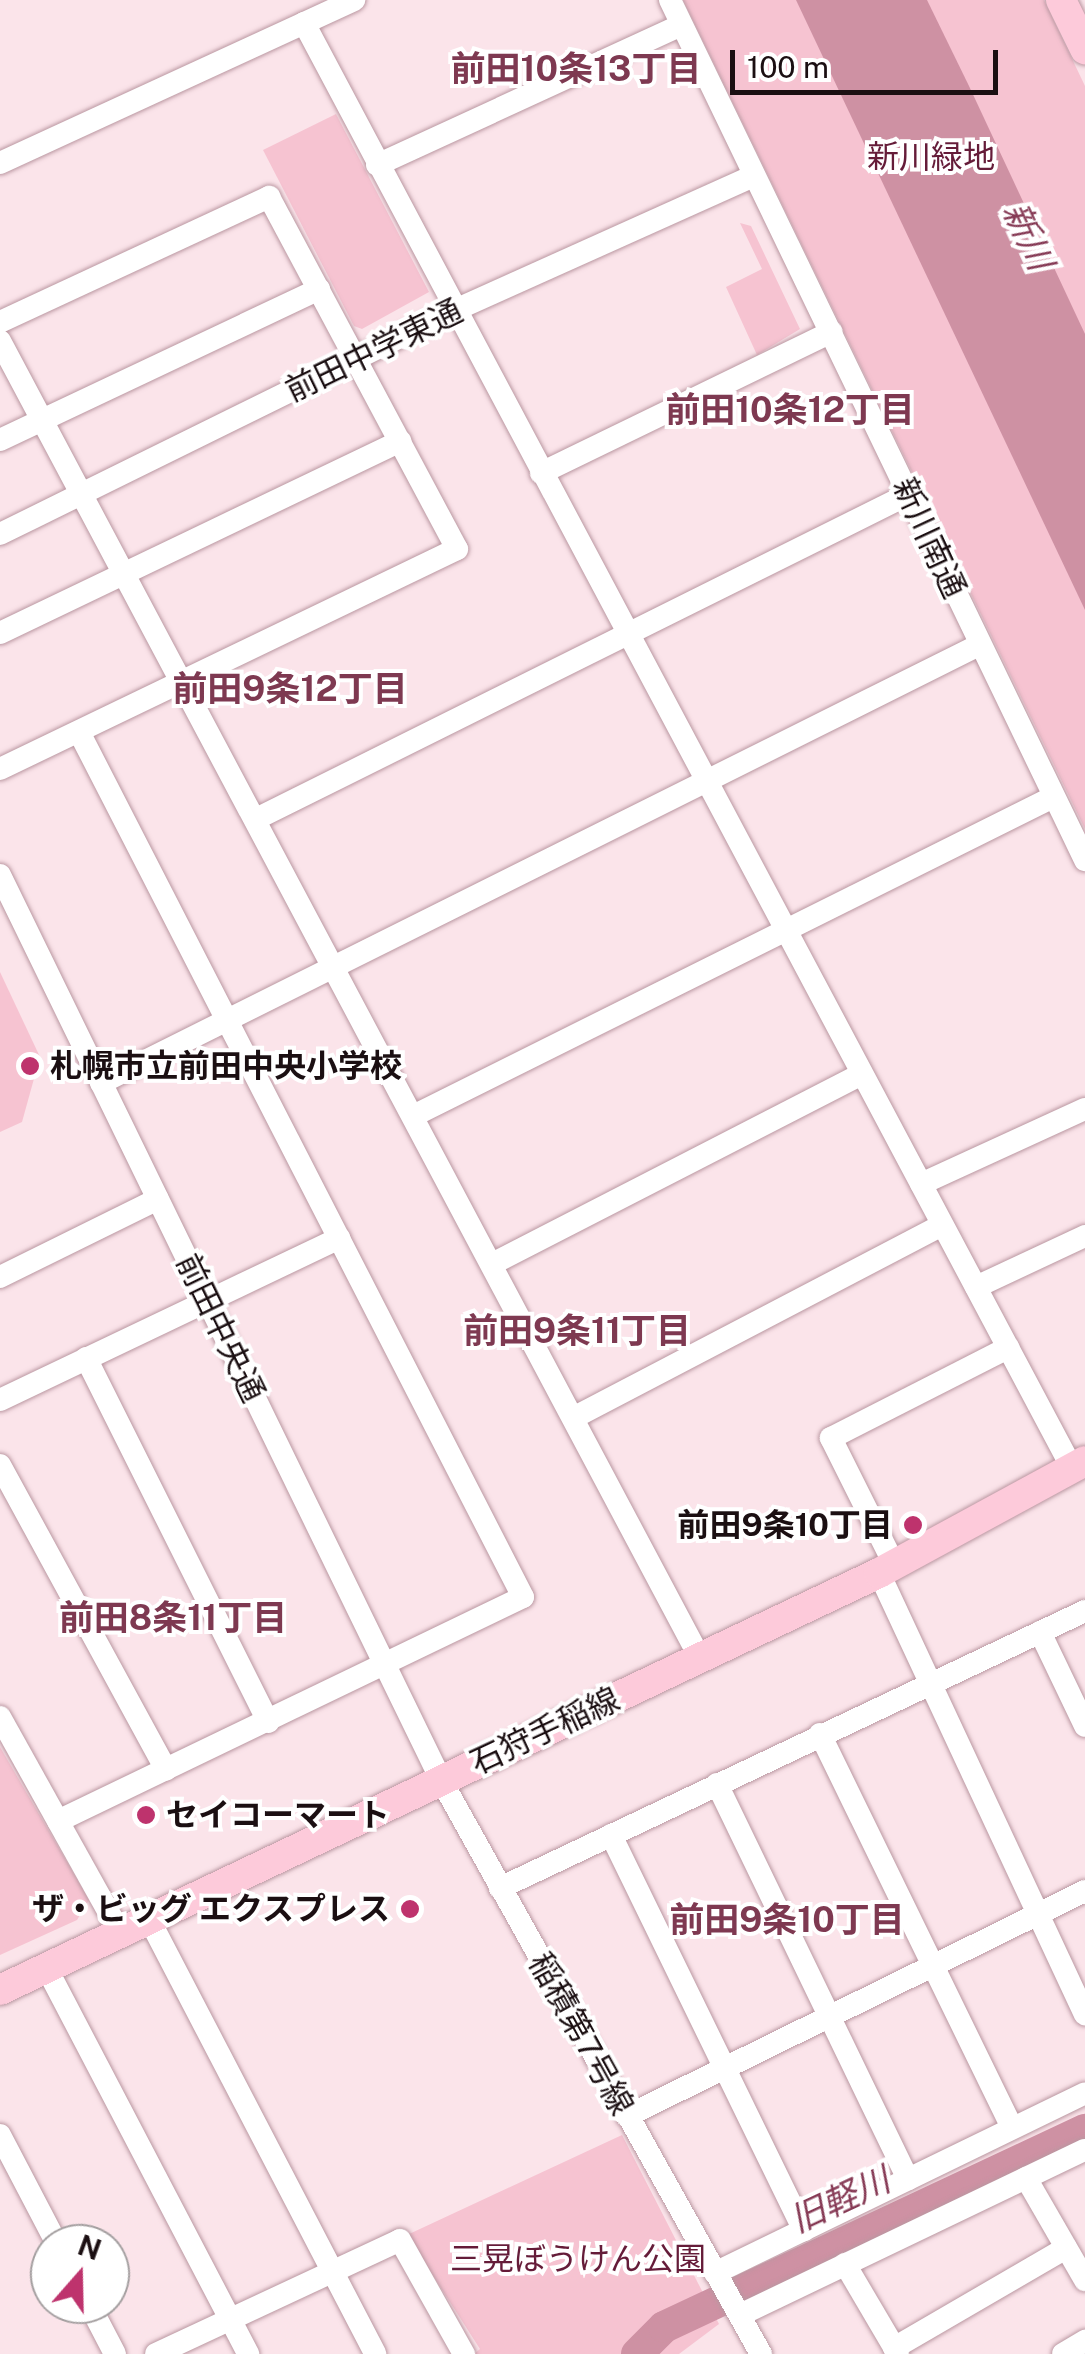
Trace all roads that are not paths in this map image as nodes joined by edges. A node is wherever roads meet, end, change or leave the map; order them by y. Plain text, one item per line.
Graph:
1 (354, 0) edge
2 (670, 0) edge
3 (1061, 0) edge
4 (312, 13) edge
5 (681, 24) junction
6 (1085, 49) edge
7 (0, 163) edge
8 (377, 165) junction
9 (754, 176) junction
10 (319, 289) junction
11 (453, 311) junction
12 (0, 322) edge
13 (832, 332) junction
14 (0, 341) edge
15 (357, 359) junction
16 (42, 420) junction
17 (0, 440) edge
18 (400, 440) junction
19 (540, 473) junction
20 (82, 494) junction
21 (909, 494) junction
22 (0, 534) edge
23 (124, 572) junction
24 (626, 632) junction
25 (0, 633) edge
26 (978, 646) junction
27 (184, 682) junction
28 (80, 734) junction
29 (0, 768) edge
30 (707, 782) junction
31 (1053, 796) junction
32 (256, 819) junction
33 (1085, 860) edge
34 (0, 875) edge
35 (784, 926) junction
36 (335, 969) junction
37 (228, 1022) junction
38 (862, 1074) junction
39 (101, 1083) junction
40 (1085, 1109) edge
41 (413, 1116) junction
42 (921, 1184) junction
43 (158, 1199) junction
44 (942, 1225) junction
45 (1085, 1236) edge
46 (339, 1238) junction
47 (492, 1264) junction
48 (0, 1277) edge
49 (976, 1287) junction
50 (207, 1300) junction
51 (1008, 1348) junction
52 (86, 1358) junction
53 (0, 1400) edge
54 (573, 1418) junction
55 (1078, 1464) edge
56 (0, 1465) edge
57 (886, 1569) junction
58 (1085, 1611) edge
59 (1040, 1632) junction
60 (700, 1658) junction
61 (386, 1666) junction
62 (929, 1686) junction
63 (0, 1717) edge
64 (268, 1722) junction
65 (1085, 1726) edge
66 (820, 1734) junction
67 (166, 1770) junction
68 (441, 1780) junction
69 (717, 1784) junction
70 (58, 1821) junction
71 (611, 1835) junction
72 (500, 1888) junction
73 (1085, 1891) edge
74 (1038, 1914) junction
75 (149, 1919) junction
76 (120, 1932) junction
77 (933, 1965) junction
78 (46, 1968) junction
79 (0, 1990) edge
80 (1085, 2014) edge
81 (827, 2018) junction
82 (724, 2068) junction
83 (1085, 2093) edge
84 (627, 2116) junction
85 (1012, 2128) junction
86 (0, 2135) edge
87 (1085, 2150) edge
88 (1026, 2178) junction
89 (908, 2179) junction
90 (47, 2224) edge
91 (804, 2230) junction
92 (1066, 2248) junction
93 (845, 2264) junction
94 (331, 2269) junction
95 (1085, 2280) edge
96 (728, 2295) junction
97 (229, 2318) junction
98 (100, 2324) edge
99 (1085, 2341) edge
100 (896, 2351) edge
101 (756, 2352) edge
102 (116, 2354) edge
103 (156, 2354) edge
104 (248, 2354) edge
105 (375, 2354) edge
106 (464, 2354) edge
107 (1063, 2354) edge

1 - 4 street
2 - 5 street, 新川南通
3 - 6 main road
4 - 7 street
4 - 8 street
5 - 8 street
5 - 9 street, 新川南通
8 - 11 street
9 - 11 street, 前田中学東通
9 - 13 street, 新川南通
10 - 12 street
10 - 15 street
10 - 16 street
11 - 15 street, 前田中学東通
11 - 19 street
13 - 19 street
13 - 21 street, 新川南通
14 - 16 street
15 - 18 street
15 - 20 street, 前田中学東通
16 - 17 street
16 - 20 street
18 - 23 street
18 - 27 street
19 - 24 street
20 - 22 street, 前田中学東通
20 - 23 street
21 - 24 street
21 - 26 street, 新川南通
23 - 25 street
23 - 27 street
24 - 30 street
24 - 32 street
26 - 30 street
26 - 31 street, 新川南通
27 - 28 street
27 - 32 street
28 - 29 street
28 - 37 street
30 - 35 street
30 - 36 street
31 - 33 street, 新川南通
31 - 35 street
32 - 36 street
34 - 39 street, 前田中央通
35 - 38 street
35 - 41 street
36 - 37 street
36 - 41 street
37 - 39 street
37 - 46 street
38 - 42 street
38 - 47 street
39 - 43 street, 前田中央通
40 - 42 street
41 - 47 street
42 - 44 street
43 - 48 street
43 - 50 street, 前田中央通
44 - 49 street
44 - 54 street
45 - 49 street
46 - 50 street
46 - 61 street
47 - 54 street
49 - 51 street
50 - 52 street
50 - 61 street, 前田中央通
51 - 55 street
51 - 57 street
52 - 53 street
52 - 64 street
54 - 60 street
55 - 57 main road, 石狩手稲線
56 - 67 street
57 - 60 main road, 石狩手稲線
57 - 62 street
58 - 59 street
59 - 62 street
59 - 65 street
60 - 68 main road, 石狩手稲線
61 - 64 street
61 - 68 street, 前田中央通
62 - 66 street
62 - 74 street
63 - 70 street
64 - 67 street
66 - 69 street
66 - 77 street
67 - 70 street
68 - 72 street, 稲積第7号線
68 - 75 main road, 石狩手稲線
69 - 71 street
69 - 81 street
70 - 76 street
71 - 72 street
71 - 82 street
72 - 84 street, 稲積第7号線
73 - 74 street
74 - 77 street
74 - 80 street
75 - 76 main road, 石狩手稲線
75 - 94 street
76 - 78 main road, 石狩手稲線
77 - 81 street
77 - 85 street
78 - 79 main road, 石狩手稲線
78 - 97 street
81 - 82 street
81 - 89 street
82 - 84 street
82 - 91 street
83 - 85 street
84 - 96 street, 稲積第7号線
85 - 89 street
86 - 90 street
87 - 88 street
88 - 92 street
88 - 93 street
89 - 91 street
91 - 96 street
92 - 95 street
92 - 100 street
93 - 96 street
93 - 100 street
94 - 97 street
94 - 105 street
94 - 106 street
96 - 101 street, 稲積第7号線
97 - 103 street
97 - 104 street
98 - 102 street
99 - 107 street

